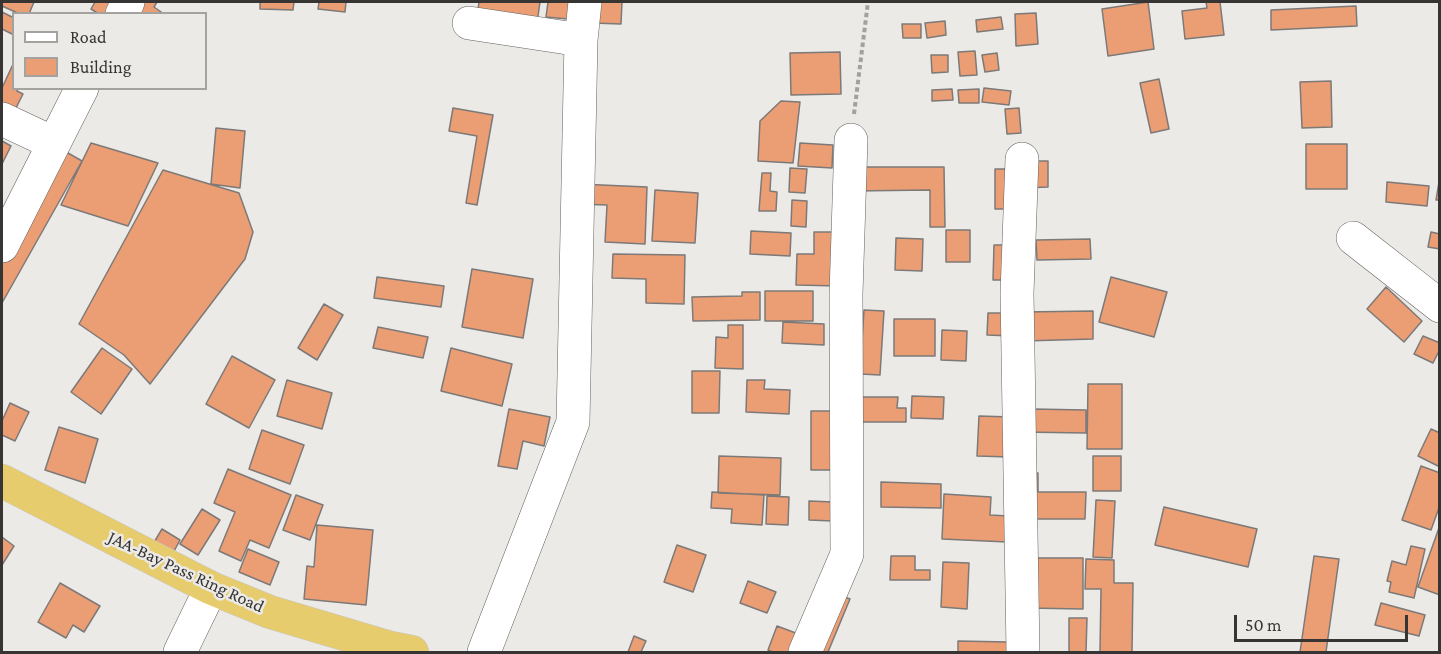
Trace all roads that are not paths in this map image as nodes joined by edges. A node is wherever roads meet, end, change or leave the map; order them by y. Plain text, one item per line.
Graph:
1 (585, 2) edge
2 (469, 23) dead end
3 (581, 40) junction
4 (81, 90) edge
5 (2, 119) edge
6 (851, 140) road end
7 (53, 143) junction
8 (1022, 159) dead end
9 (1353, 238) dead end
10 (2, 246) edge
11 (1440, 306) edge
12 (2, 481) edge
13 (211, 588) junction
14 (180, 652) edge
15 (412, 652) edge
16 (484, 652) edge
17 (805, 652) edge
18 (1023, 652) edge

1 - 3 street
2 - 3 street
3 - 16 street
4 - 7 street
5 - 7 street
6 - 17 street
7 - 10 street
8 - 18 street
9 - 11 street
12 - 13 highway, JAA-Bay Pass Ring Road
13 - 14 street
13 - 15 highway, JAA-Bay Pass Ring Road

